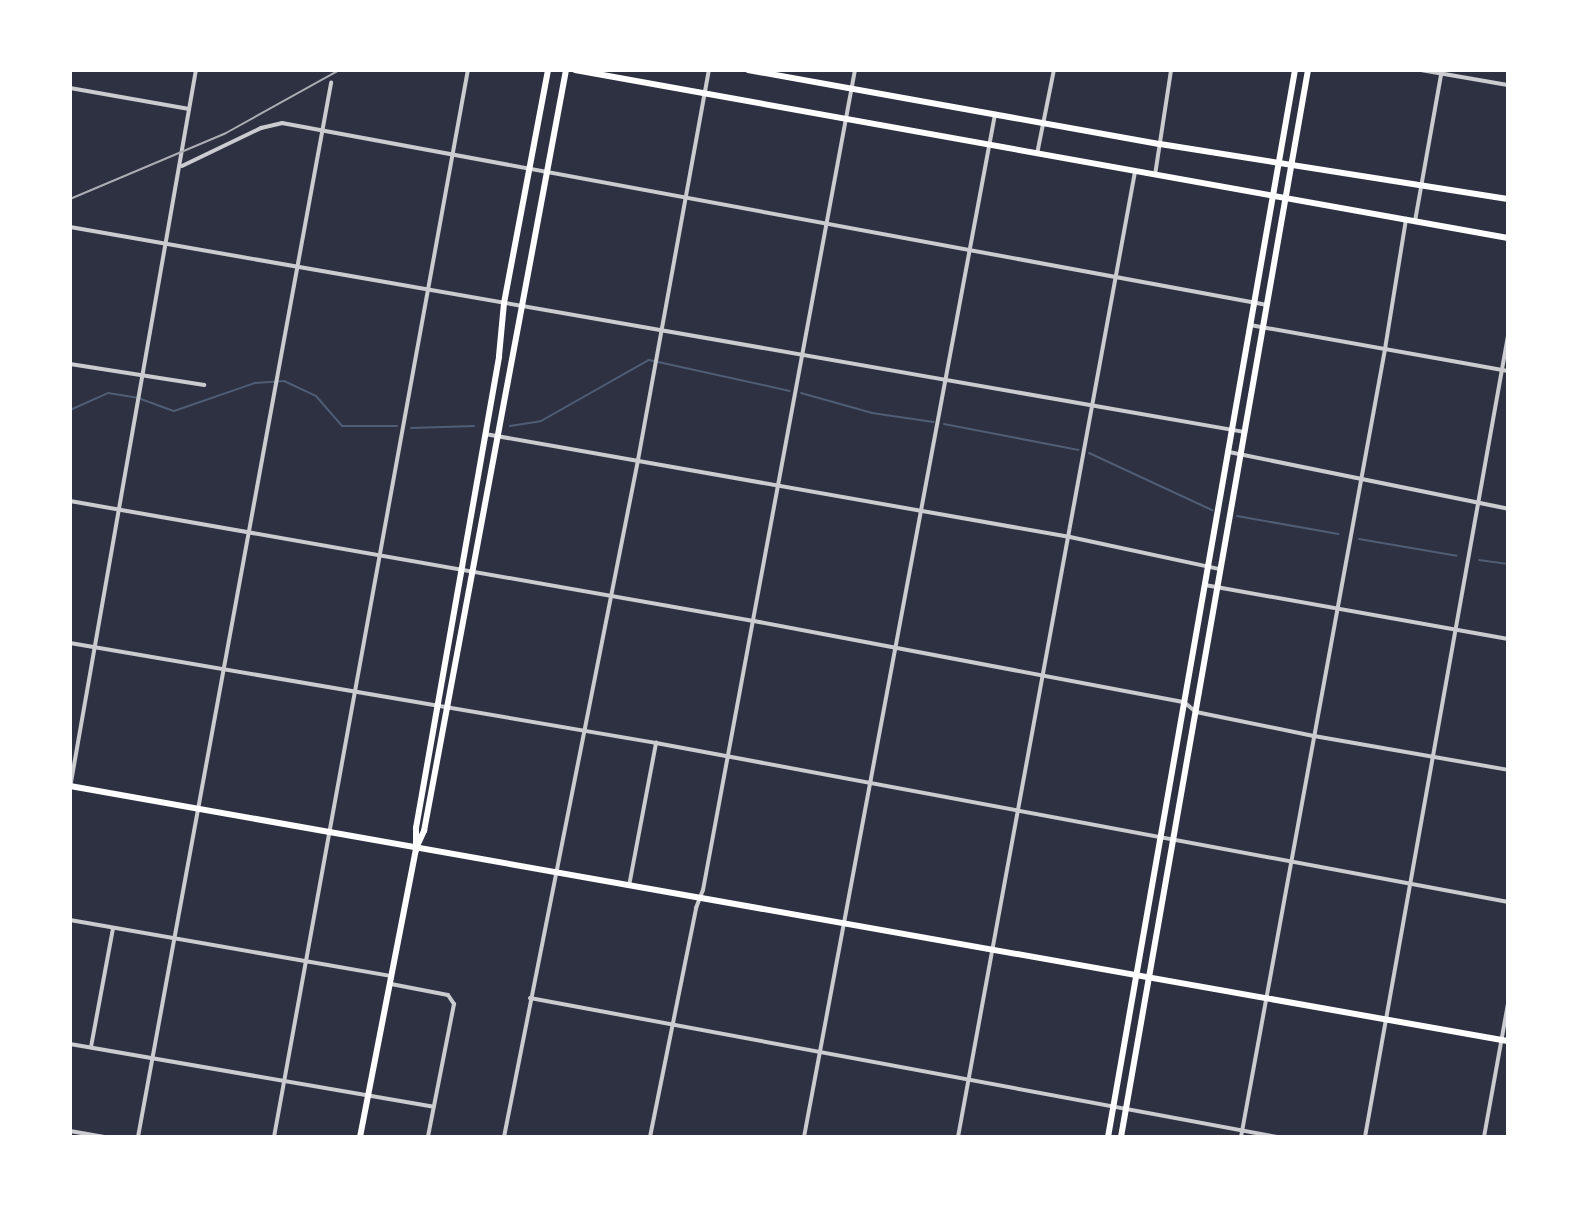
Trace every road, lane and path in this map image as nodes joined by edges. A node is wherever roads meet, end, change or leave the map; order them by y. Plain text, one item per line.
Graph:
1 (196, 70) edge
2 (468, 70) edge
3 (548, 70) edge
4 (566, 70) edge
5 (575, 70) edge
6 (709, 70) edge
7 (748, 70) edge
8 (855, 70) edge
9 (1054, 70) edge
10 (1171, 70) edge
11 (1295, 70) edge
12 (1308, 70) edge
13 (1421, 70) edge
14 (1442, 72) edge
15 (331, 83) dead end
16 (1508, 85) edge
17 (70, 88) edge
18 (852, 89) junction
19 (704, 95) junction
20 (189, 109) junction
21 (995, 114) junction
22 (846, 120) junction
23 (1044, 123) junction
24 (320, 131) junction
25 (1160, 144) junction
26 (989, 145) junction
27 (1037, 154) junction
28 (452, 155) junction
29 (1279, 161) junction
30 (1292, 163) junction
31 (182, 166) junction
32 (528, 169) junction
33 (1136, 171) junction
34 (546, 173) junction
35 (1155, 175) junction
36 (1421, 187) junction
37 (1274, 196) junction
38 (685, 198) junction
39 (1285, 198) junction
40 (1508, 199) edge
41 (1406, 219) junction
42 (1415, 221) junction
43 (827, 223) junction
44 (70, 227) edge
45 (1508, 238) edge
46 (165, 242) junction
47 (971, 249) junction
48 (296, 265) junction
49 (1118, 276) junction
50 (428, 288) junction
51 (1255, 302) junction
52 (504, 303) junction
53 (1267, 305) junction
54 (522, 306) junction
55 (1250, 325) junction
56 (1263, 327) junction
57 (662, 329) junction
58 (1508, 336) edge
59 (1385, 349) junction
60 (803, 354) junction
61 (70, 364) edge
62 (1505, 370) edge
63 (141, 375) junction
64 (946, 379) junction
65 (204, 385) dead end
66 (1095, 405) junction
67 (1232, 429) junction
68 (1245, 432) junction
69 (485, 434) junction
70 (497, 436) junction
71 (1229, 452) junction
72 (1242, 455) junction
73 (638, 460) junction
74 (1360, 477) junction
75 (778, 485) junction
76 (70, 501) edge
77 (1478, 504) junction
78 (1508, 509) edge
79 (120, 511) junction
80 (921, 511) junction
81 (247, 534) junction
82 (1070, 537) junction
83 (379, 557) junction
84 (1209, 568) junction
85 (1222, 570) junction
86 (461, 572) junction
87 (471, 573) junction
88 (1205, 585) junction
89 (1219, 586) junction
90 (608, 597) junction
91 (1338, 608) junction
92 (754, 621) junction
93 (1456, 629) junction
94 (1508, 639) edge
95 (70, 643) edge
96 (897, 647) junction
97 (95, 648) junction
98 (222, 671) junction
99 (1044, 676) junction
100 (355, 691) junction
101 (1184, 702) junction
102 (438, 706) junction
103 (447, 707) junction
104 (1196, 712) junction
105 (584, 731) junction
106 (1314, 736) junction
107 (656, 743) junction
108 (728, 756) junction
109 (1433, 756) junction
110 (1508, 770) edge
111 (871, 783) junction
112 (70, 787) edge
113 (198, 808) junction
114 (1019, 808) junction
115 (329, 832) junction
116 (1161, 834) junction
117 (1174, 842) junction
118 (416, 850) junction
119 (1291, 863) junction
120 (554, 873) junction
121 (1410, 885) junction
122 (629, 886) junction
123 (699, 899) junction
124 (1508, 902) edge
125 (70, 920) edge
126 (844, 923) junction
127 (113, 927) junction
128 (174, 937) junction
129 (993, 950) junction
130 (306, 961) junction
131 (1136, 975) junction
132 (1149, 977) junction
133 (389, 980) junction
134 (530, 998) junction
135 (1266, 998) junction
136 (1508, 1003) edge
137 (1386, 1020) junction
138 (673, 1025) junction
139 (1505, 1041) edge
140 (70, 1044) edge
141 (91, 1047) junction
142 (820, 1052) junction
143 (152, 1058) junction
144 (284, 1080) junction
145 (969, 1080) junction
146 (368, 1095) junction
147 (434, 1107) junction
148 (1113, 1107) junction
149 (1126, 1108) junction
150 (1242, 1130) junction
151 (70, 1131) edge
152 (504, 1136) edge
153 (104, 1137) edge
154 (138, 1137) edge
155 (274, 1137) edge
156 (360, 1137) edge
157 (428, 1137) edge
158 (514, 1137) edge
159 (650, 1137) edge
160 (804, 1137) edge
161 (958, 1137) edge
162 (1108, 1137) edge
163 (1121, 1137) edge
164 (1241, 1137) edge
165 (1277, 1137) edge
166 (1365, 1137) edge
167 (1484, 1137) edge

1 - 20 street
2 - 28 street
3 - 32 main road
4 - 34 main road
5 - 19 main road
6 - 19 street
7 - 18 main road
8 - 18 street
9 - 23 street
10 - 25 street
11 - 29 main road
12 - 30 main road
13 - 14 street
14 - 16 street
14 - 36 street
15 - 24 street
17 - 20 street
18 - 21 main road
18 - 22 street
19 - 22 main road
19 - 38 street
20 - 31 street
21 - 23 main road
21 - 26 street
22 - 26 main road
22 - 43 street
23 - 25 main road
23 - 27 street
24 - 28 street
24 - 31 street
24 - 48 street
25 - 29 main road
25 - 35 street
26 - 27 main road
26 - 47 street
27 - 33 main road
28 - 32 street
28 - 50 street
29 - 30 main road
29 - 37 main road
30 - 36 main road
30 - 39 main road
31 - 46 street
32 - 34 street
32 - 52 main road
33 - 35 main road
33 - 49 street
34 - 38 street
34 - 54 main road
35 - 37 main road
36 - 40 main road
36 - 42 street
37 - 39 main road
37 - 51 main road
38 - 43 street
38 - 57 street
39 - 41 main road
39 - 53 main road
41 - 42 main road
41 - 59 street
42 - 45 main road
43 - 47 street
43 - 60 street
44 - 46 street
46 - 48 street
46 - 63 street
47 - 49 street
47 - 64 street
48 - 50 street
48 - 81 street
49 - 51 street
49 - 66 street
50 - 52 street
50 - 83 street
51 - 53 street
51 - 55 main road
52 - 54 street
52 - 69 main road
53 - 56 main road
54 - 57 street
54 - 70 main road
55 - 56 street
55 - 67 main road
56 - 59 street
56 - 68 main road
57 - 60 street
57 - 73 street
58 - 62 street
59 - 62 street
59 - 74 street
60 - 64 street
60 - 75 street
61 - 63 street
62 - 77 street
63 - 65 street
63 - 79 street
64 - 66 street
64 - 80 street
66 - 67 street
66 - 82 street
67 - 68 street
67 - 71 main road
68 - 72 main road
69 - 70 street
69 - 86 main road
70 - 73 street
70 - 87 main road
71 - 72 street
71 - 84 main road
72 - 74 street
72 - 85 main road
73 - 75 street
73 - 90 street
74 - 77 street
74 - 91 street
75 - 80 street
75 - 92 street
76 - 79 street
77 - 78 street
77 - 93 street
79 - 81 street
79 - 97 street
80 - 82 street
80 - 96 street
81 - 83 street
81 - 98 street
82 - 84 street
82 - 99 street
83 - 86 street
83 - 100 street
84 - 85 street
84 - 88 main road
85 - 89 main road
86 - 87 street
86 - 102 main road
87 - 90 street
87 - 103 main road
88 - 89 street
88 - 101 main road
89 - 91 street
89 - 104 main road
90 - 92 street
90 - 105 street
91 - 93 street
91 - 106 street
92 - 96 street
92 - 108 street
93 - 94 street
93 - 109 street
95 - 97 street
96 - 99 street
96 - 111 street
97 - 98 street
97 - 112 street
98 - 100 street
98 - 113 street
99 - 101 street
99 - 114 street
100 - 102 street
100 - 115 street
101 - 104 street
101 - 116 main road
102 - 103 street
102 - 118 main road
103 - 105 street
103 - 118 main road
104 - 106 street
104 - 117 main road
105 - 107 street
105 - 120 street
106 - 109 street
106 - 119 street
107 - 108 street
107 - 122 street
108 - 111 street
108 - 123 street
109 - 110 street
109 - 121 street
111 - 114 street
111 - 126 street
112 - 113 main road
113 - 115 main road
113 - 128 street
114 - 116 street
114 - 129 street
115 - 118 main road
115 - 130 street
116 - 117 street
116 - 131 main road
117 - 119 street
117 - 132 main road
118 - 120 main road
118 - 133 main road
119 - 121 street
119 - 135 street
120 - 122 main road
120 - 134 street
121 - 124 street
121 - 137 street
122 - 123 main road
123 - 126 main road
123 - 138 street
125 - 127 street
126 - 129 main road
126 - 142 street
127 - 128 street
127 - 141 street
128 - 130 street
128 - 143 street
129 - 131 main road
129 - 145 street
130 - 133 street
130 - 144 street
131 - 132 main road
131 - 148 main road
132 - 135 main road
132 - 149 main road
133 - 146 main road
133 - 147 street
134 - 138 street
134 - 152 street
135 - 137 main road
135 - 150 street
136 - 139 street
137 - 139 main road
137 - 166 street
138 - 142 street
138 - 159 street
139 - 167 street
140 - 141 street
141 - 143 street
142 - 145 street
142 - 160 street
143 - 144 street
143 - 154 street
144 - 146 street
144 - 155 street
145 - 148 street
145 - 161 street
146 - 147 street
146 - 156 main road
147 - 157 street
148 - 149 street
148 - 162 main road
149 - 150 street
149 - 163 main road
150 - 164 street
150 - 165 street
151 - 153 street
152 - 158 street

